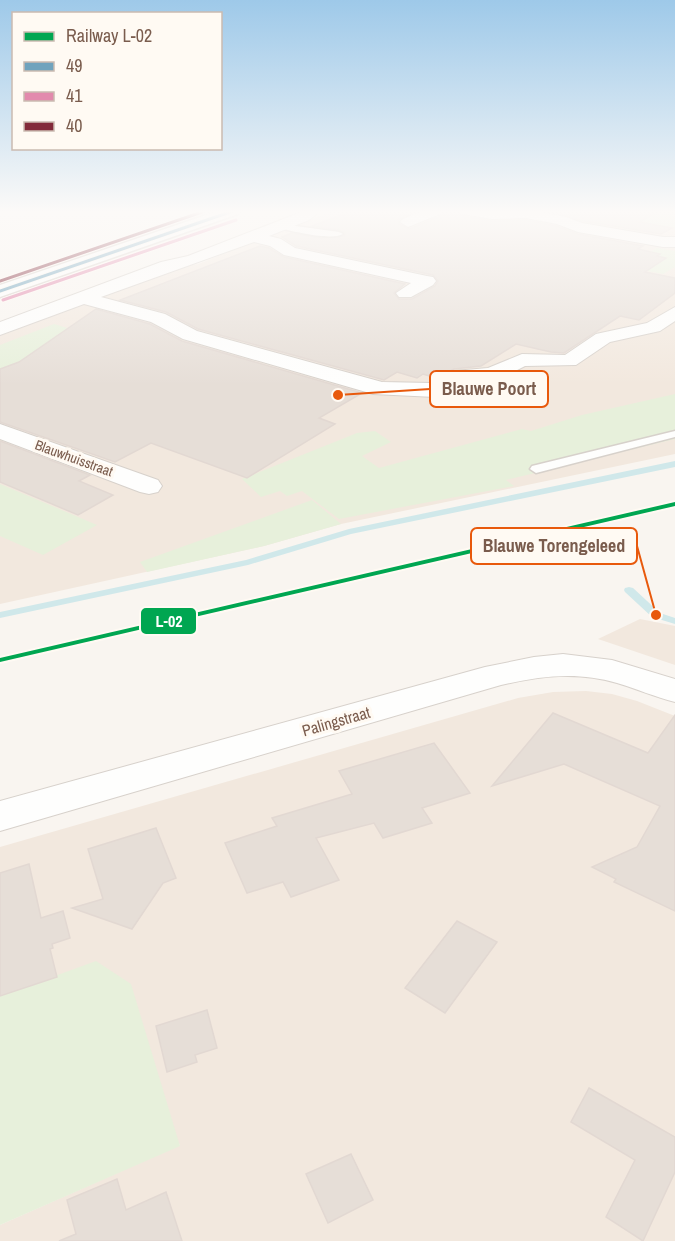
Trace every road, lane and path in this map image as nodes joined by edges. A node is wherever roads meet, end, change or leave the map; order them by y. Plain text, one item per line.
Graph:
1 (64, 269) edge
2 (163, 269) edge
3 (370, 269) edge
4 (371, 285) dead end
5 (0, 291) edge
6 (405, 293) junction
7 (82, 298) junction
8 (426, 298) dead end
9 (675, 313) edge
10 (0, 329) edge
11 (0, 430) edge
12 (675, 434) edge
13 (536, 469) dead end
14 (149, 486) dead end
15 (675, 691) edge
16 (0, 816) edge

1 - 5 main road
2 - 7 street
3 - 6 street
4 - 6 street
6 - 8 street
7 - 9 street
7 - 10 street
11 - 14 street, Blauwhuisstraat
12 - 13 lane
15 - 16 street, Palingstraat

